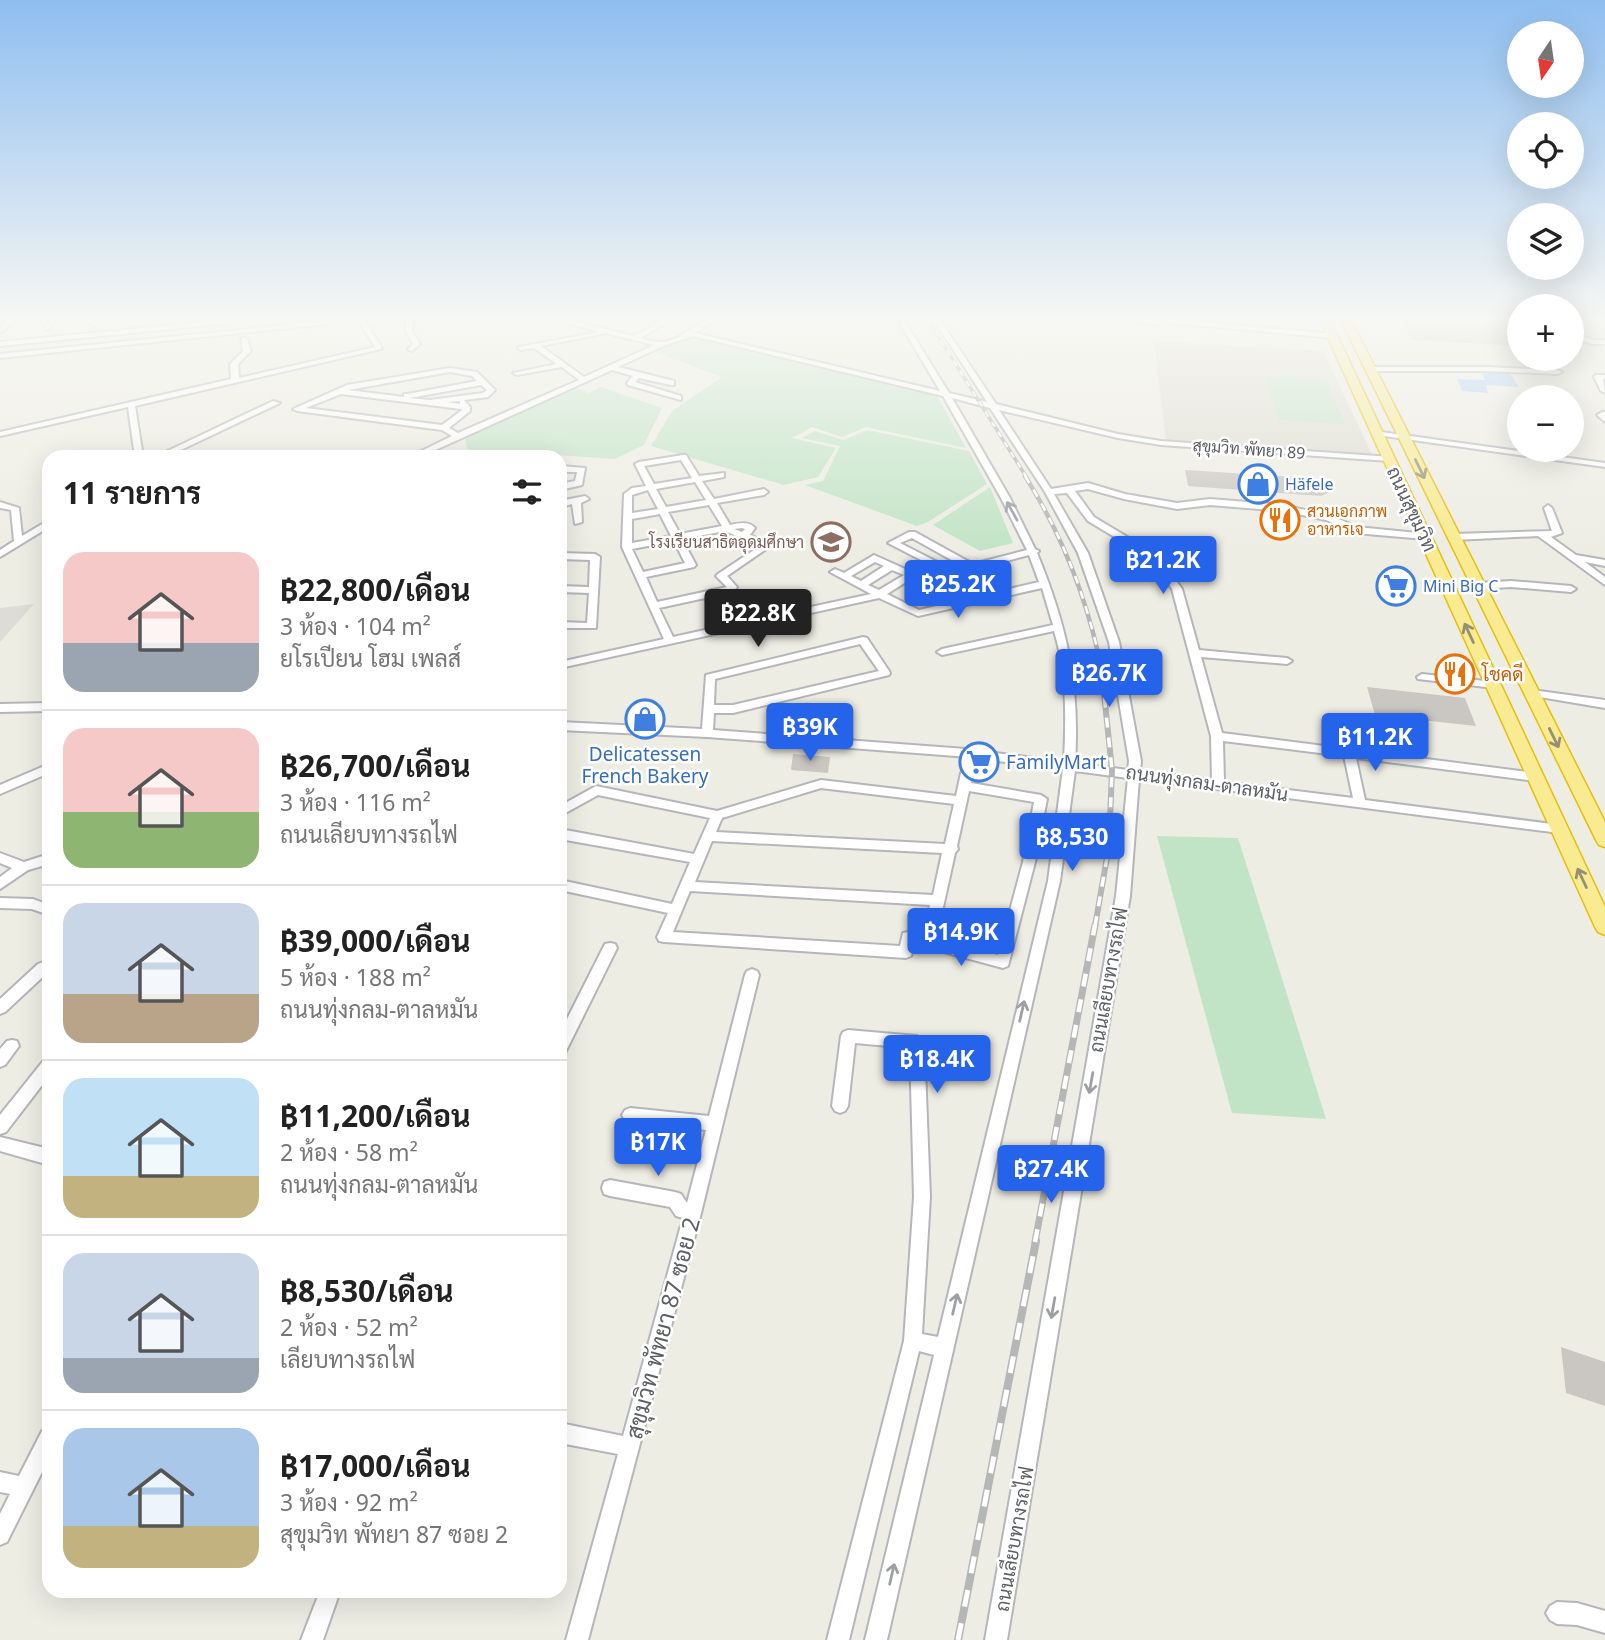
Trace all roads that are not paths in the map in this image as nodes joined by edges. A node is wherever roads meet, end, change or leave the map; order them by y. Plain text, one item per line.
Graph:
1 (163, 397) edge
2 (323, 397) edge
3 (381, 397) edge
4 (401, 397) edge
5 (472, 397) edge
6 (547, 397) edge
7 (673, 397) edge
8 (945, 397) edge
9 (954, 397) edge
10 (987, 397) edge
11 (1360, 397) edge
12 (1384, 397) edge
13 (393, 398) junction
14 (459, 398) junction
15 (678, 398) dead end
16 (432, 402) junction
17 (276, 403) dead end
18 (131, 404) junction
19 (993, 406) junction
20 (466, 407) junction
21 (1605, 414) edge
22 (1605, 420) edge
23 (452, 422) junction
24 (444, 428) junction
25 (473, 429) junction
26 (1377, 433) junction
27 (0, 434) edge
28 (457, 436) junction
29 (1404, 437) junction
30 (138, 450) edge
31 (174, 450) edge
32 (428, 450) edge
33 (1389, 458) junction
34 (1605, 466) edge
35 (567, 469) edge
36 (721, 475) dead end
37 (698, 478) junction
38 (567, 486) edge
39 (650, 487) junction
40 (1069, 490) junction
41 (764, 492) dead end
42 (1049, 492) junction
43 (714, 502) junction
44 (567, 503) edge
45 (0, 505) edge
46 (1548, 508) dead end
47 (665, 511) junction
48 (627, 517) junction
49 (578, 522) dead end
50 (42, 527) edge
51 (730, 528) junction
52 (1545, 535) junction
53 (1425, 536) junction
54 (1454, 537) junction
55 (678, 538) junction
56 (18, 541) junction
57 (627, 547) junction
58 (1034, 551) junction
59 (0, 554) edge
60 (567, 556) edge
61 (1573, 557) junction
62 (1605, 563) edge
63 (891, 566) junction
64 (973, 568) junction
65 (639, 576) junction
66 (1605, 582) edge
67 (1045, 584) junction
68 (861, 585) junction
69 (1479, 586) junction
70 (567, 589) edge
71 (1571, 589) dead end
72 (593, 590) junction
73 (708, 595) junction
74 (878, 595) junction
75 (654, 606) junction
76 (567, 625) edge
77 (1059, 627) junction
78 (729, 628) junction
79 (670, 642) junction
80 (942, 652) dead end
81 (1195, 653) junction
82 (1287, 661) dead end
83 (567, 664) edge
84 (1422, 677) dead end
85 (1493, 685) junction
86 (1532, 693) junction
87 (1605, 704) edge
88 (42, 707) edge
89 (0, 708) edge
90 (710, 709) junction
91 (567, 726) edge
92 (707, 733) junction
93 (1217, 736) junction
94 (970, 754) junction
95 (1349, 754) junction
96 (1070, 765) junction
97 (42, 771) edge
98 (1135, 774) junction
99 (1536, 777) junction
100 (966, 780) junction
101 (1218, 784) junction
102 (0, 790) edge
103 (962, 801) junction
104 (1360, 803) junction
105 (567, 808) edge
106 (716, 816) junction
107 (1600, 820) edge
108 (1560, 828) junction
109 (567, 835) edge
110 (708, 835) junction
111 (1605, 840) edge
112 (952, 849) junction
113 (0, 858) edge
114 (698, 859) junction
115 (42, 861) edge
116 (23, 867) junction
117 (0, 884) edge
118 (686, 886) junction
119 (567, 887) edge
120 (939, 900) junction
121 (0, 903) edge
122 (42, 907) edge
123 (676, 910) junction
124 (1605, 926) edge
125 (929, 940) junction
126 (610, 948) dead end
127 (42, 969) edge
128 (752, 975) dead end
129 (0, 1008) edge
130 (567, 1034) edge
131 (12, 1046) dead end
132 (0, 1060) edge
133 (42, 1074) edge
134 (841, 1106) dead end
135 (630, 1115) dead end
136 (715, 1124) junction
137 (0, 1126) edge
138 (0, 1144) edge
139 (42, 1155) edge
140 (610, 1188) dead end
141 (693, 1213) junction
142 (913, 1341) junction
143 (945, 1348) junction
144 (567, 1434) edge
145 (630, 1447) junction
146 (42, 1452) edge
147 (0, 1482) edge
148 (24, 1487) junction
149 (0, 1535) edge
150 (327, 1598) edge
151 (1557, 1613) dead end
152 (1605, 1622) edge
153 (312, 1640) edge
154 (578, 1640) edge
155 (838, 1640) edge
156 (876, 1640) edge
157 (996, 1640) edge

1 - 18 street
2 - 24 street
3 - 13 street
4 - 13 street
5 - 14 street
6 - 25 street
7 - 15 street
58 -> 8 street
9 - 19 street, สุขุมวิท พัทยา 89
10 - 19 street, ถนนเลียบทางรถไฟ
11 - 26 highway, ถนนสุขุมวิท
12 - 29 highway, ถนนสุขุมวิท
13 - 16 street
14 - 16 street
14 - 20 street
16 - 20 street
17 - 31 street
18 - 27 street
18 - 30 street
19 - 33 street, สุขุมวิท พัทยา 89
19 - 42 street, ถนนเลียบทางรถไฟ
20 - 23 street
21 - 22 street
23 - 24 street
23 - 25 street
24 - 28 street
25 - 28 street
26 - 29 street
26 - 33 highway, ถนนสุขุมวิท
28 - 32 street
29 - 34 street
29 -> 54 highway, ถนนสุขุมวิท
33 - 53 highway, ถนนสุขุมวิท
35 - 38 street
36 - 37 street
37 - 39 street
37 - 39 street
37 - 43 street
39 - 47 street
39 - 48 street
40 - 42 street
40 - 53 street
40 - 81 street
41 - 43 street
42 - 98 street, ถนนเลียบทางรถไฟ
43 - 47 street
43 - 51 street
44 - 49 street
45 - 56 street
46 - 52 street
47 - 48 street
47 - 55 street
48 - 57 street
50 - 56 street
51 - 55 street
51 - 73 street
52 - 54 street
52 - 61 street
85 -> 53 highway, ถนนสุขุมวิท
54 - 69 highway, ถนนสุขุมวิท
55 - 57 street
55 - 65 street
56 - 59 street
57 - 65 street
58 - 64 street
58 - 67 street
60 - 72 street
61 - 62 street
61 - 66 street
63 - 68 street
63 - 68 street
63 - 74 street
64 - 64 street
65 - 75 street
67 - 74 street
67 - 77 street
68 - 74 street
69 - 71 street
69 - 86 highway, ถนนสุขุมวิท
70 - 72 street
72 - 76 street
73 - 75 street
73 - 78 street
74 - 78 street
75 - 79 street
77 - 80 street
77 - 96 street
78 - 79 street
79 - 83 street
81 - 82 street
81 - 93 street
84 - 85 street
85 - 99 highway, ถนนสุขุมวิท
86 - 87 street
86 -> 107 highway, ถนนสุขุมวิท
88 - 89 street
90 - 90 street
90 - 92 street
91 - 92 street, ถนนทุ่งกลม-ตาลหมัน
92 - 94 street, ถนนทุ่งกลม-ตาลหมัน
93 - 95 street
93 - 101 street
94 - 96 street, ถนนทุ่งกลม-ตาลหมัน
94 - 100 street
95 - 99 street
95 - 104 street
96 - 98 street, ถนนทุ่งกลม-ตาลหมัน
143 -> 96 street
97 - 102 street
98 - 101 street, ถนนทุ่งกลม-ตาลหมัน
98 -> 157 street, ถนนเลียบทางรถไฟ
99 - 108 highway, ถนนสุขุมวิท
100 - 103 street
100 - 125 street
101 - 104 street, ถนนทุ่งกลม-ตาลหมัน
103 - 106 street
103 - 112 street
104 - 108 street, ถนนทุ่งกลม-ตาลหมัน
105 - 106 street
106 - 110 street
107 - 111 highway, ถนนสุขุมวิท
124 -> 108 highway, ถนนสุขุมวิท
109 - 114 street
110 - 112 street
110 - 114 street
112 - 120 street
113 - 116 street
114 - 118 street
115 - 116 street
116 - 117 street
118 - 120 street
118 - 123 street
119 - 123 street
120 - 125 street
121 - 122 street
123 - 125 street
126 - 130 street
127 - 129 street
128 - 136 street, สุขุมวิท พัทยา 87 ซอย 2
131 - 132 street
133 - 137 street
134 - 142 street
135 - 136 street
136 - 141 street, สุขุมวิท พัทยา 87 ซอย 2
138 - 139 street
140 - 141 street
141 - 145 street, สุขุมวิท พัทยา 87 ซอย 2
142 - 143 street
142 - 155 street
156 -> 143 street
144 - 145 street
145 - 154 street, สุขุมวิท พัทยา 87 ซอย 2
146 - 148 street
147 - 148 street
148 - 149 street
150 - 153 street
151 - 152 street

